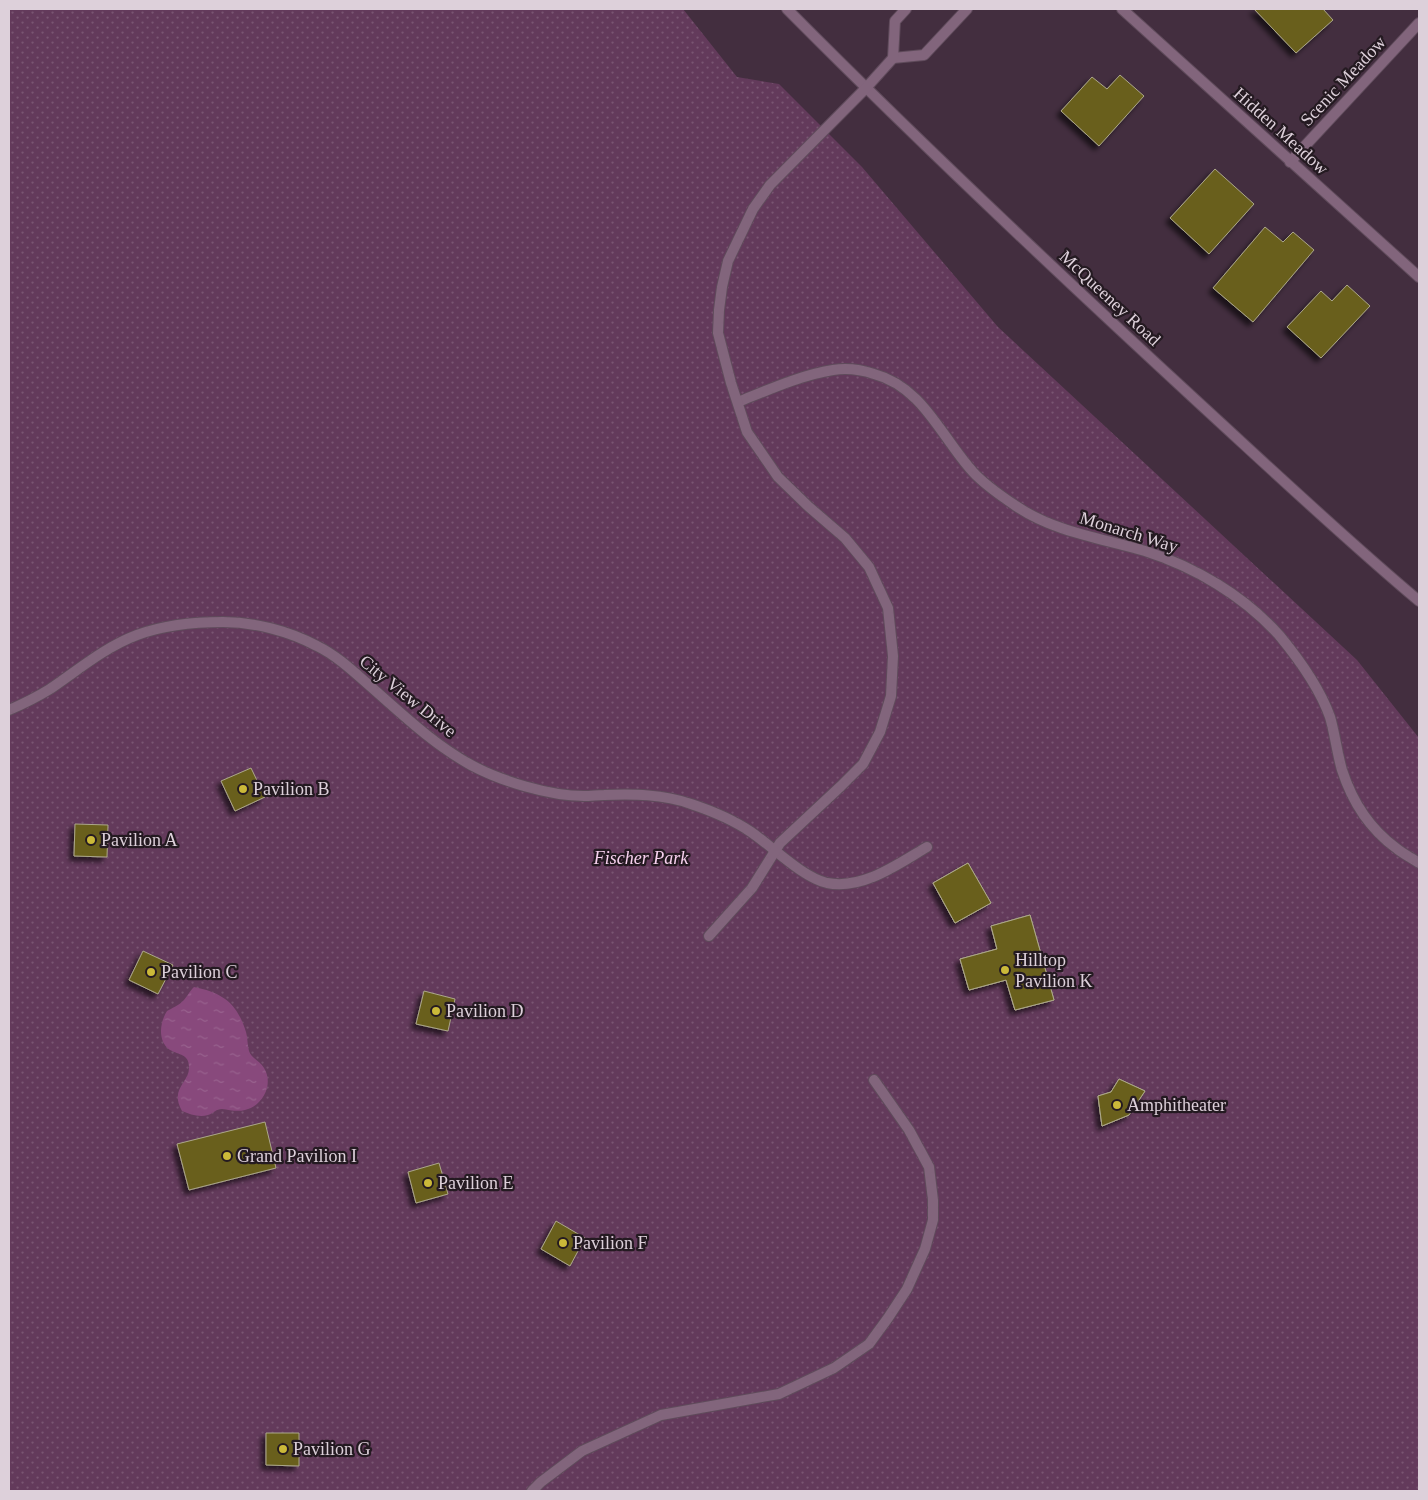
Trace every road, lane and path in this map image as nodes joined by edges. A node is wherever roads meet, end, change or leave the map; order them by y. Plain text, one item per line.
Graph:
1 (787, 9) edge
2 (906, 9) edge
3 (967, 9) edge
4 (1122, 9) edge
5 (1419, 23) edge
6 (892, 58) junction
7 (866, 88) junction
8 (1290, 162) junction
9 (1419, 277) edge
10 (738, 402) junction
11 (1419, 601) edge
12 (9, 710) edge
13 (927, 847) dead end
14 (775, 850) junction
15 (1419, 863) edge
16 (709, 936) dead end
17 (874, 1080) dead end
18 (532, 1491) edge

1 - 7 street, McQueeney Road
2 - 6 street
3 - 6 street
4 - 8 street, Hidden Meadow
5 - 8 street, Scenic Meadow
6 - 7 street
7 - 10 street
7 - 11 street, McQueeney Road
8 - 9 street, Hidden Meadow
10 - 14 street
10 - 15 street, Monarch Way
12 - 14 street, City View Drive
13 - 14 street, City View Drive
14 - 16 street
17 - 18 street

